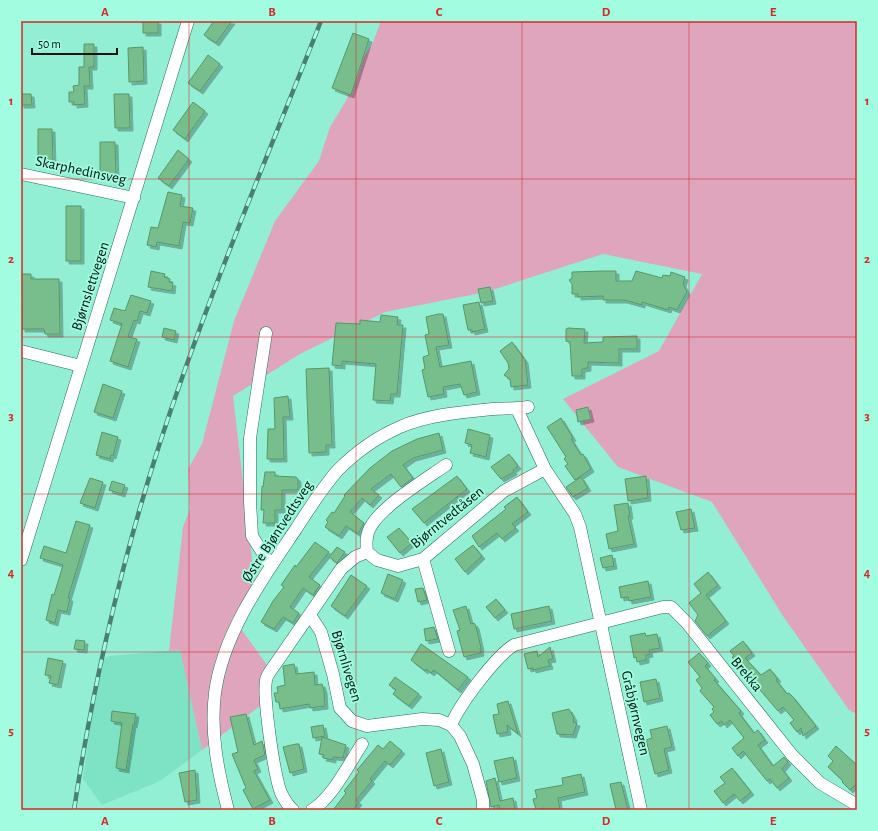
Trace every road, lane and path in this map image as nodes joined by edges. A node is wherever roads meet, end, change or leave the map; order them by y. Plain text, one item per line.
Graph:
1 (188, 21) edge
2 (21, 174) edge
3 (134, 198) junction
4 (266, 333) dead end
5 (21, 351) edge
6 (81, 366) junction
7 (446, 465) dead end
8 (545, 469) junction
9 (367, 552) junction
10 (424, 559) junction
11 (21, 560) edge
12 (271, 566) junction
13 (310, 615) junction
14 (600, 624) junction
15 (449, 651) dead end
16 (451, 725) junction
17 (362, 744) dead end
18 (857, 805) edge
19 (228, 810) edge
20 (293, 810) edge
21 (312, 810) edge
22 (484, 810) edge
23 (641, 810) edge

1 - 3 street, Bjørnslettvegen
2 - 3 street, Skarphedinsveg
3 - 6 street, Bjørnslettvegen
4 - 12 street
5 - 6 street
6 - 11 street, Bjørnslettvegen
7 - 9 street
8 - 10 street, Bjørntvedtåsen
8 - 12 street, Østre Bjøntvedtsveg
8 - 14 street
9 - 10 street, Bjørntvedtåsen
9 - 13 street
10 - 15 street
12 - 19 street, Østre Bjøntvedtsveg
13 - 16 street, Bjørnlivegen
13 - 20 street
14 - 16 street
14 - 18 street, Brekka
14 - 23 street, Gråbjørnvegen
16 - 22 street
17 - 21 street

